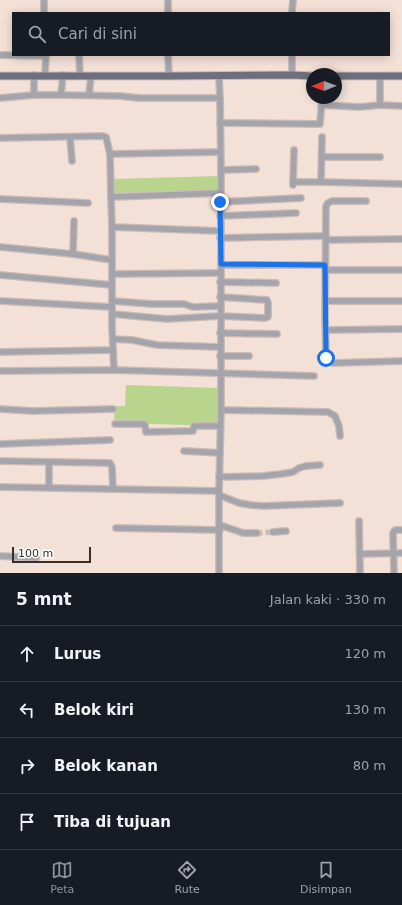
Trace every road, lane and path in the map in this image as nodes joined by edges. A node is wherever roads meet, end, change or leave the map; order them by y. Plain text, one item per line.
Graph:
1 (44, 0) edge
2 (168, 0) edge
3 (293, 0) edge
4 (44, 12) edge
5 (168, 12) edge
6 (292, 12) edge
7 (0, 55) edge
8 (12, 55) edge
9 (46, 56) edge
10 (79, 56) edge
11 (168, 56) edge
12 (292, 56) edge
13 (34, 75) junction
14 (45, 75) junction
15 (63, 75) junction
16 (80, 75) junction
17 (292, 75) junction
18 (0, 76) edge
19 (91, 76) junction
20 (169, 76) junction
21 (219, 76) junction
22 (306, 76) edge
23 (342, 76) edge
24 (380, 76) junction
25 (402, 76) edge
26 (34, 95) junction
27 (61, 95) junction
28 (90, 96) junction
29 (0, 98) edge
30 (220, 98) junction
31 (322, 105) joint
32 (380, 105) junction
33 (402, 106) edge
34 (220, 123) junction
35 (70, 137) junction
36 (322, 137) dead end
37 (0, 138) edge
38 (294, 150) dead end
39 (220, 152) junction
40 (110, 154) junction
41 (322, 157) junction
42 (380, 157) dead end
43 (72, 161) dead end
44 (256, 169) dead end
45 (221, 170) junction
46 (321, 182) junction
47 (402, 184) edge
48 (220, 193) junction
49 (111, 197) junction
50 (301, 198) dead end
51 (0, 199) edge
52 (366, 201) dead end
53 (220, 202) junction
54 (88, 203) dead end
55 (296, 213) dead end
56 (220, 216) junction
57 (74, 221) dead end
58 (112, 228) junction
59 (220, 231) junction
60 (220, 238) junction
61 (326, 238) junction
62 (402, 240) edge
63 (0, 247) edge
64 (73, 254) junction
65 (112, 260) junction
66 (221, 264) junction
67 (325, 267) junction
68 (402, 270) edge
69 (220, 273) junction
70 (112, 274) junction
71 (0, 275) edge
72 (220, 282) junction
73 (276, 283) dead end
74 (112, 284) junction
75 (220, 298) junction
76 (326, 301) junction
77 (402, 301) edge
78 (0, 302) edge
79 (112, 304) junction
80 (220, 306) junction
81 (112, 314) junction
82 (220, 316) junction
83 (402, 329) edge
84 (326, 330) junction
85 (220, 333) junction
86 (277, 334) dead end
87 (113, 339) junction
88 (220, 347) junction
89 (113, 350) junction
90 (0, 352) edge
91 (220, 356) junction
92 (249, 356) dead end
93 (402, 361) edge
94 (114, 370) junction
95 (0, 371) edge
96 (221, 373) junction
97 (314, 376) dead end
98 (0, 409) edge
99 (113, 409) dead end
100 (221, 410) junction
101 (116, 424) dead end
102 (220, 426) junction
103 (340, 436) dead end
104 (110, 440) dead end
105 (0, 444) edge
106 (184, 451) dead end
107 (220, 453) junction
108 (0, 461) edge
109 (49, 462) junction
110 (320, 465) dead end
111 (219, 477) junction
112 (0, 487) edge
113 (49, 488) junction
114 (113, 489) junction
115 (219, 493) junction
116 (340, 503) dead end
117 (359, 521) dead end
118 (116, 528) dead end
119 (220, 528) junction
120 (402, 530) edge
121 (286, 531) dead end
122 (273, 532) tunnel mouth
123 (257, 533) tunnel mouth
124 (393, 553) junction
125 (402, 553) edge
126 (360, 554) junction
127 (0, 556) edge
128 (36, 558) dead end
129 (219, 573) edge
130 (360, 573) edge
131 (394, 573) edge

1 - 4 street
2 - 5 street
3 - 6 street
7 - 8 street
9 - 14 street
10 - 16 street
11 - 20 street
12 - 17 street
13 - 14 main road
13 - 18 main road
13 - 26 street
14 - 15 main road
15 - 16 main road
15 - 27 street
16 - 19 main road
17 - 21 main road
17 - 22 main road
19 - 20 main road
19 - 28 street
20 - 21 main road
21 - 30 street
23 - 24 main road
24 - 25 main road
24 - 32 street
26 - 27 street
26 - 29 street
27 - 28 street
28 - 30 street
30 - 34 street
31 - 32 street
31 - 34 street
32 - 33 street
34 - 39 street
35 - 37 street
35 - 40 street
35 - 43 street
36 - 41 street
38 - 46 street
39 - 40 street
39 - 45 street
40 - 49 street
41 - 42 street
41 - 46 street
44 - 45 street
45 - 48 street
46 - 47 street
48 - 49 street
48 - 53 street
49 - 58 street
50 - 53 street
51 - 54 street
52 - 61 street
53 - 56 street
55 - 56 street
56 - 59 street
57 - 64 street
58 - 59 street
58 - 65 street
59 - 60 street
60 - 61 street
60 - 66 street
61 - 62 street
61 - 67 street
63 - 64 street
64 - 65 street
65 - 70 street
66 - 67 street
66 - 69 street
67 - 68 street
67 - 76 street
69 - 70 street
69 - 72 street
70 - 74 street
71 - 74 street
72 - 73 street
72 - 75 street
74 - 79 street
75 - 80 street
75 - 82 street
76 - 77 street
76 - 84 street
78 - 79 street
79 - 80 street
79 - 81 street
80 - 82 street
81 - 82 street
81 - 87 street
82 - 85 street
83 - 84 street
84 - 93 street
85 - 86 street
85 - 88 street
87 - 88 street
87 - 89 street
88 - 91 street
89 - 90 street
89 - 94 street
91 - 92 street
91 - 96 street
94 - 95 street
94 - 96 street
96 - 97 street
96 - 100 street
98 - 99 street
100 - 102 street
100 - 103 street
101 - 102 street
102 - 107 street
104 - 105 street
106 - 107 street
107 - 111 street
108 - 109 street
109 - 113 street
109 - 114 street
110 - 111 street
111 - 115 street
112 - 113 street
113 - 114 street
114 - 115 street
115 - 116 street
115 - 119 street
117 - 126 street
118 - 119 street
119 - 123 street
119 - 129 street
120 - 124 street
121 - 122 street
124 - 125 street
124 - 126 street
124 - 131 street
126 - 130 street
127 - 128 street

